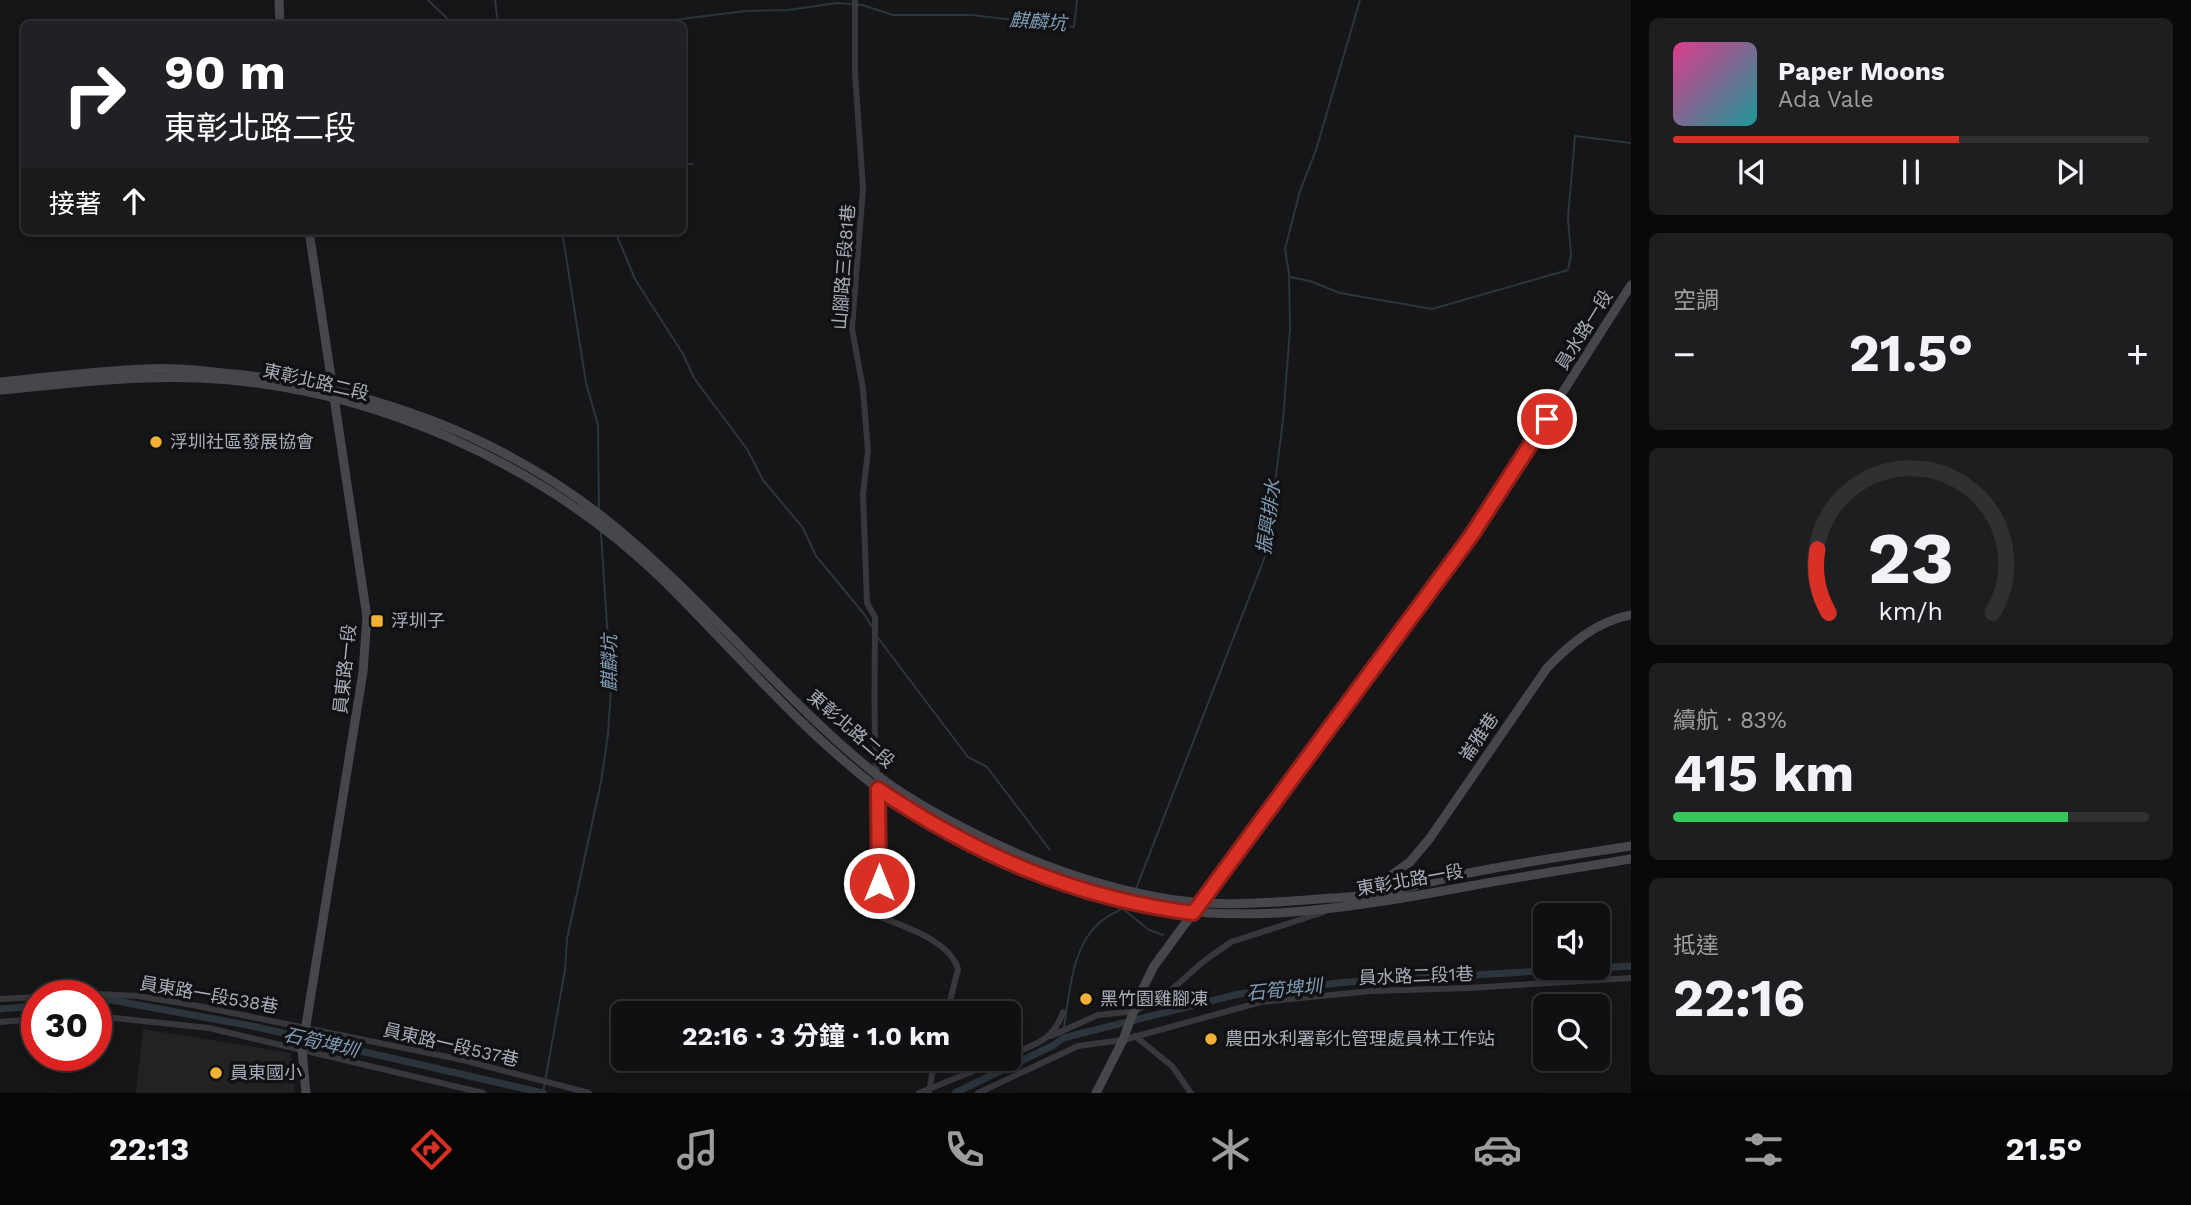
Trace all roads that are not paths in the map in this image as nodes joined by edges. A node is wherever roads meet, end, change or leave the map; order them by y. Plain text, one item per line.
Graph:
1 (279, 0) edge
2 (855, 0) edge
3 (279, 21) edge
4 (310, 235) edge
5 (1631, 285) edge
6 (0, 382) edge
7 (0, 390) edge
8 (333, 394) junction
9 (601, 521) junction
10 (1631, 615) edge
11 (878, 776) junction
12 (878, 789) junction
13 (1631, 846) edge
14 (1631, 859) edge
15 (1380, 898) junction
16 (1200, 904) junction
17 (1331, 909) junction
18 (1193, 913) junction
19 (1631, 978) edge
20 (112, 996) edge
21 (21, 998) edge
22 (0, 999) edge
23 (950, 1001) edge
24 (1136, 1011) junction
25 (1063, 1012) dead end
26 (112, 1018) edge
27 (21, 1021) edge
28 (0, 1022) edge
29 (306, 1026) junction
30 (1051, 1036) junction
31 (1135, 1036) junction
32 (1123, 1040) junction
33 (302, 1050) junction
34 (1021, 1051) edge
35 (933, 1071) edge
36 (976, 1071) edge
37 (929, 1091) edge
38 (306, 1093) edge
39 (483, 1093) edge
40 (589, 1093) edge
41 (919, 1093) edge
42 (978, 1093) edge
43 (1096, 1093) edge
44 (1191, 1093) edge

1 - 3 street
2 - 11 street, 山腳路三段81巷
4 - 8 street, 員東路一段
5 - 16 street, 員水路一段
6 - 8 street, 東彰北路二段
7 - 8 street, 東彰北路二段
8 - 9 street, 東彰北路二段
8 - 29 street, 員東路一段
9 - 11 street, 東彰北路二段
9 - 12 street, 東彰北路二段
10 - 15 street, 崙雅巷
11 - 12 street, 山腳路三段81巷
11 - 16 street, 東彰北路二段
12 - 18 street, 東彰北路二段
12 - 23 street, 山腳路三段81巷
13 - 15 street, 東彰北路一段
14 - 15 street, 東彰北路一段
15 - 16 street, 東彰北路一段
15 - 17 street, 東彰北路一段
16 - 18 street, 員水路一段
17 - 18 street, 東彰北路一段
17 - 24 street
18 - 24 street, 員水路一段
19 - 31 street, 員水路二段1巷
20 - 29 street, 員東路一段538巷
21 - 22 street
24 - 30 street
24 - 32 street, 員水路一段
25 - 30 street
26 - 33 street
27 - 28 street
29 - 33 street, 員東路一段
29 - 40 street, 員東路一段537巷
30 - 34 street
31 - 32 street, 員水路二段1巷
31 - 44 street
32 - 42 street, 員水路二段1巷
32 - 43 street, 員水路一段
33 - 38 street, 員東路一段
33 - 39 street
35 - 37 street
36 - 37 street
37 - 41 street

